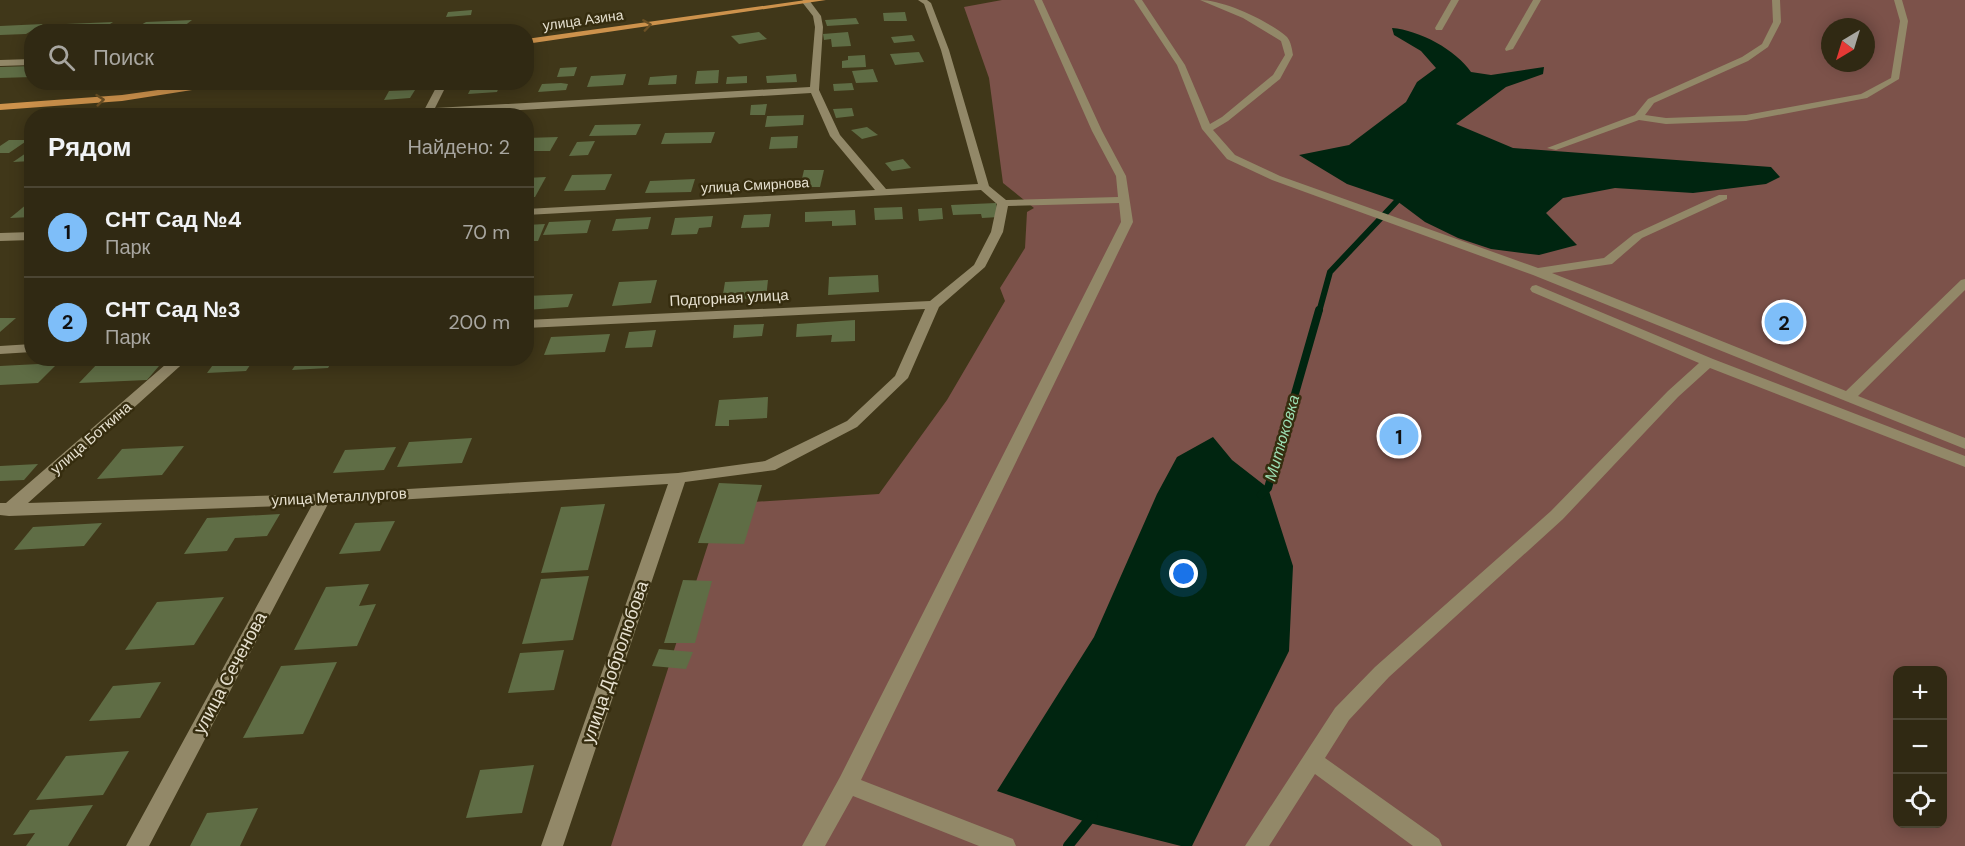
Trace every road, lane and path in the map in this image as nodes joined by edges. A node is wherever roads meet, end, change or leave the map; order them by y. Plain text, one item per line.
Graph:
1 (822, 0) edge
2 (922, 0) edge
3 (1038, 0) edge
4 (1138, 0) edge
5 (1204, 0) edge
6 (1455, 0) edge
7 (1537, 0) edge
8 (1776, 0) edge
9 (1898, 0) edge
10 (806, 2) junction
11 (1439, 28) dead end
12 (534, 41) edge
13 (1509, 48) dead end
14 (24, 62) edge
15 (0, 63) edge
16 (179, 90) edge
17 (440, 90) edge
18 (814, 90) junction
19 (0, 107) edge
20 (431, 108) edge
21 (512, 108) edge
22 (1638, 117) junction
23 (1207, 129) junction
24 (1552, 148) dead end
25 (984, 187) junction
26 (884, 193) junction
27 (1723, 197) dead end
28 (1124, 201) junction
29 (1003, 203) junction
30 (534, 212) edge
31 (24, 236) edge
32 (0, 237) edge
33 (1537, 272) junction
34 (1965, 283) edge
35 (1536, 289) dead end
36 (933, 305) junction
37 (534, 324) edge
38 (24, 348) edge
39 (0, 350) edge
40 (1708, 362) junction
41 (173, 366) edge
42 (1848, 397) junction
43 (1965, 444) edge
44 (1965, 462) edge
45 (678, 478) junction
46 (323, 499) junction
47 (4, 511) edge
48 (1312, 760) junction
49 (848, 784) junction
50 (137, 846) edge
51 (552, 846) edge
52 (813, 846) edge
53 (1005, 846) edge
54 (1256, 846) edge
55 (1431, 846) edge

1 - 10 main road, улица Азина
2 - 25 street
3 - 28 street
4 - 23 street
5 - 23 street
6 - 11 street
7 - 13 street
8 - 22 street
9 - 22 street
12 -> 10 main road, улица Азина
10 - 18 street
14 - 15 street
19 -> 16 main road
17 - 20 street
18 - 21 street
18 - 26 street
22 - 24 street
23 - 33 street
25 - 26 street, улица Смирнова
25 - 29 street
26 - 30 street, улица Смирнова
27 - 33 street
28 - 29 street
28 - 49 street
29 - 36 street
31 - 32 street
33 - 42 street
34 - 42 street
35 - 40 street
36 - 37 street, Подгорная улица
36 - 45 street, улица Металлургов
38 - 39 street
40 - 44 street
40 - 48 street
41 - 47 street, улица Боткина
42 - 43 street
45 - 46 street, улица Металлургов
45 - 51 street, улица Добролюбова
46 - 47 street, улица Металлургов
46 - 50 street, улица Сеченова
48 - 54 street
48 - 55 street
49 - 52 street
49 - 53 street

